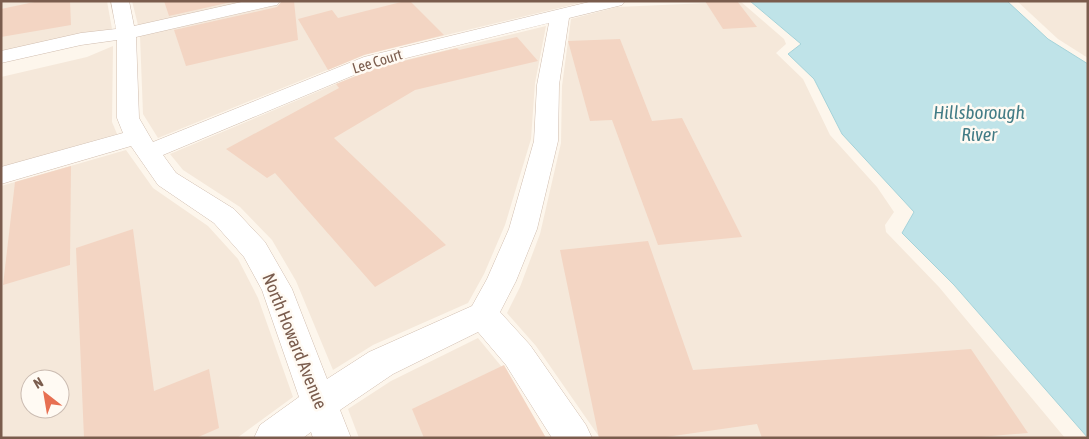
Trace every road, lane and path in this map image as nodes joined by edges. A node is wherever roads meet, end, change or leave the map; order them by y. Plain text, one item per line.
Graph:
1 (120, 1) edge
2 (271, 1) edge
3 (616, 1) edge
4 (560, 15) junction
5 (126, 33) junction
6 (1, 57) edge
7 (1, 70) edge
8 (143, 145) junction
9 (1, 176) edge
10 (483, 315) junction
11 (320, 403) junction
12 (273, 438) edge
13 (332, 438) edge
14 (573, 438) edge

1 - 5 street, North Howard Avenue
2 - 5 street
3 - 4 street, Lee Court
4 - 8 street, Lee Court
4 - 10 street
5 - 6 street
5 - 7 street
5 - 8 street, North Howard Avenue
8 - 9 street, Lee Court
8 - 11 street, North Howard Avenue
10 - 11 street
10 - 14 street
11 - 12 street
11 - 13 street, North Howard Avenue

